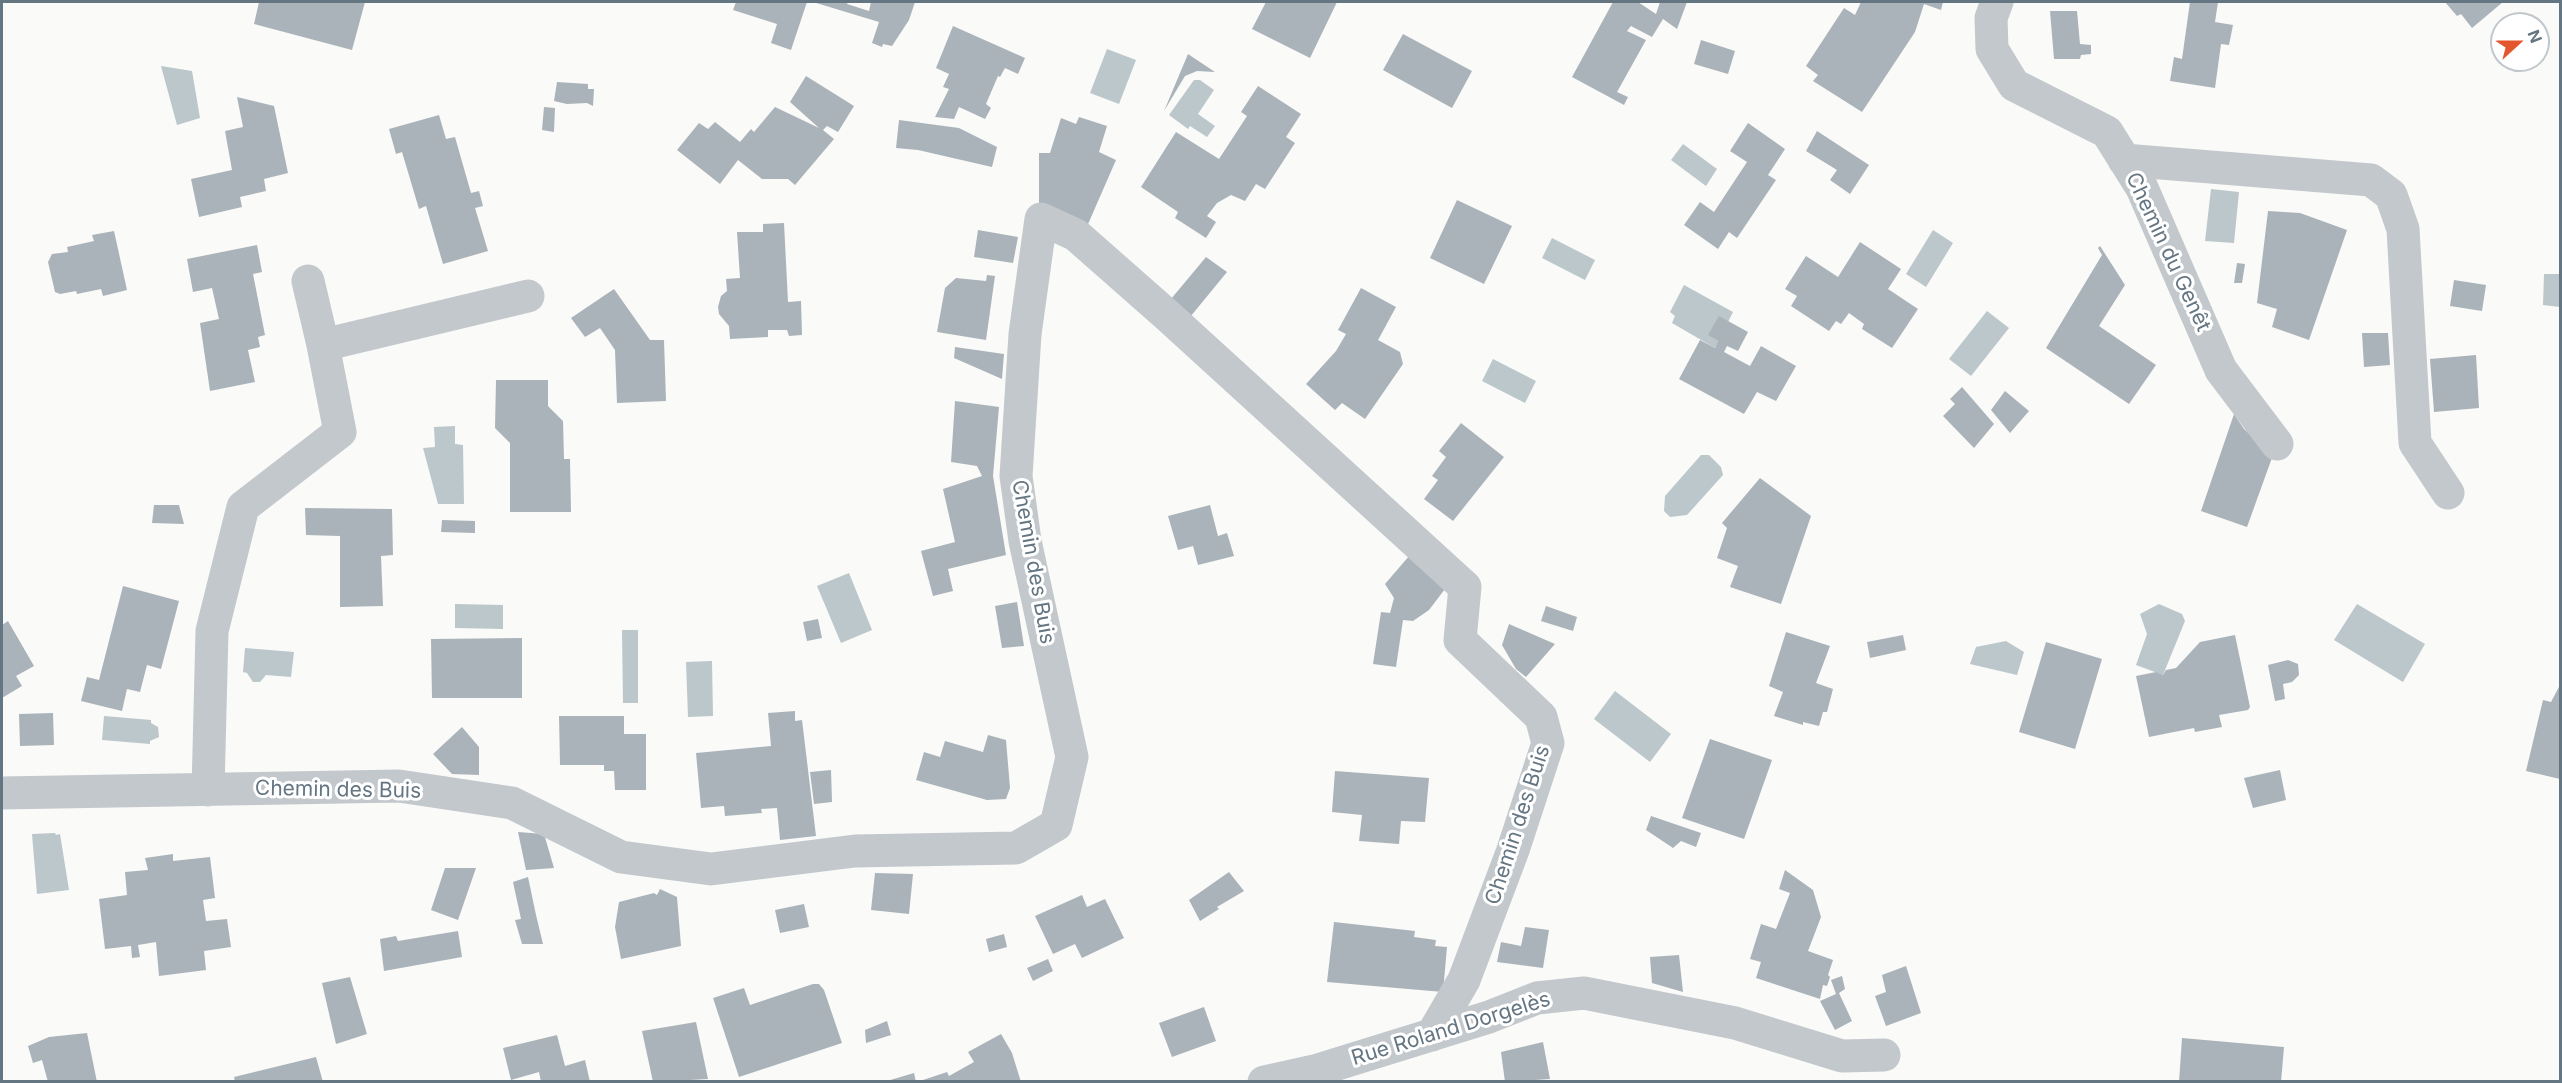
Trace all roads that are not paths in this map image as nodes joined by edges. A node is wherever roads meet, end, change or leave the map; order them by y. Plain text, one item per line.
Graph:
1 (1997, 2) edge
2 (2124, 160) junction
3 (308, 281) dead end
4 (528, 296) dead end
5 (323, 345) junction
6 (2277, 444) dead end
7 (2448, 493) dead end
8 (208, 790) junction
9 (2, 793) edge
10 (1432, 1035) junction
11 (1884, 1055) dead end
12 (1264, 1082) edge

1 - 2 street, Chemin du Genêt
2 - 6 street, Chemin du Genêt
2 - 7 street
3 - 5 street
4 - 5 street
5 - 8 street
8 - 9 street, Chemin des Buis
8 - 10 street, Chemin des Buis
10 - 11 street, Rue Roland Dorgelès
10 - 12 street, Rue Roland Dorgelès

